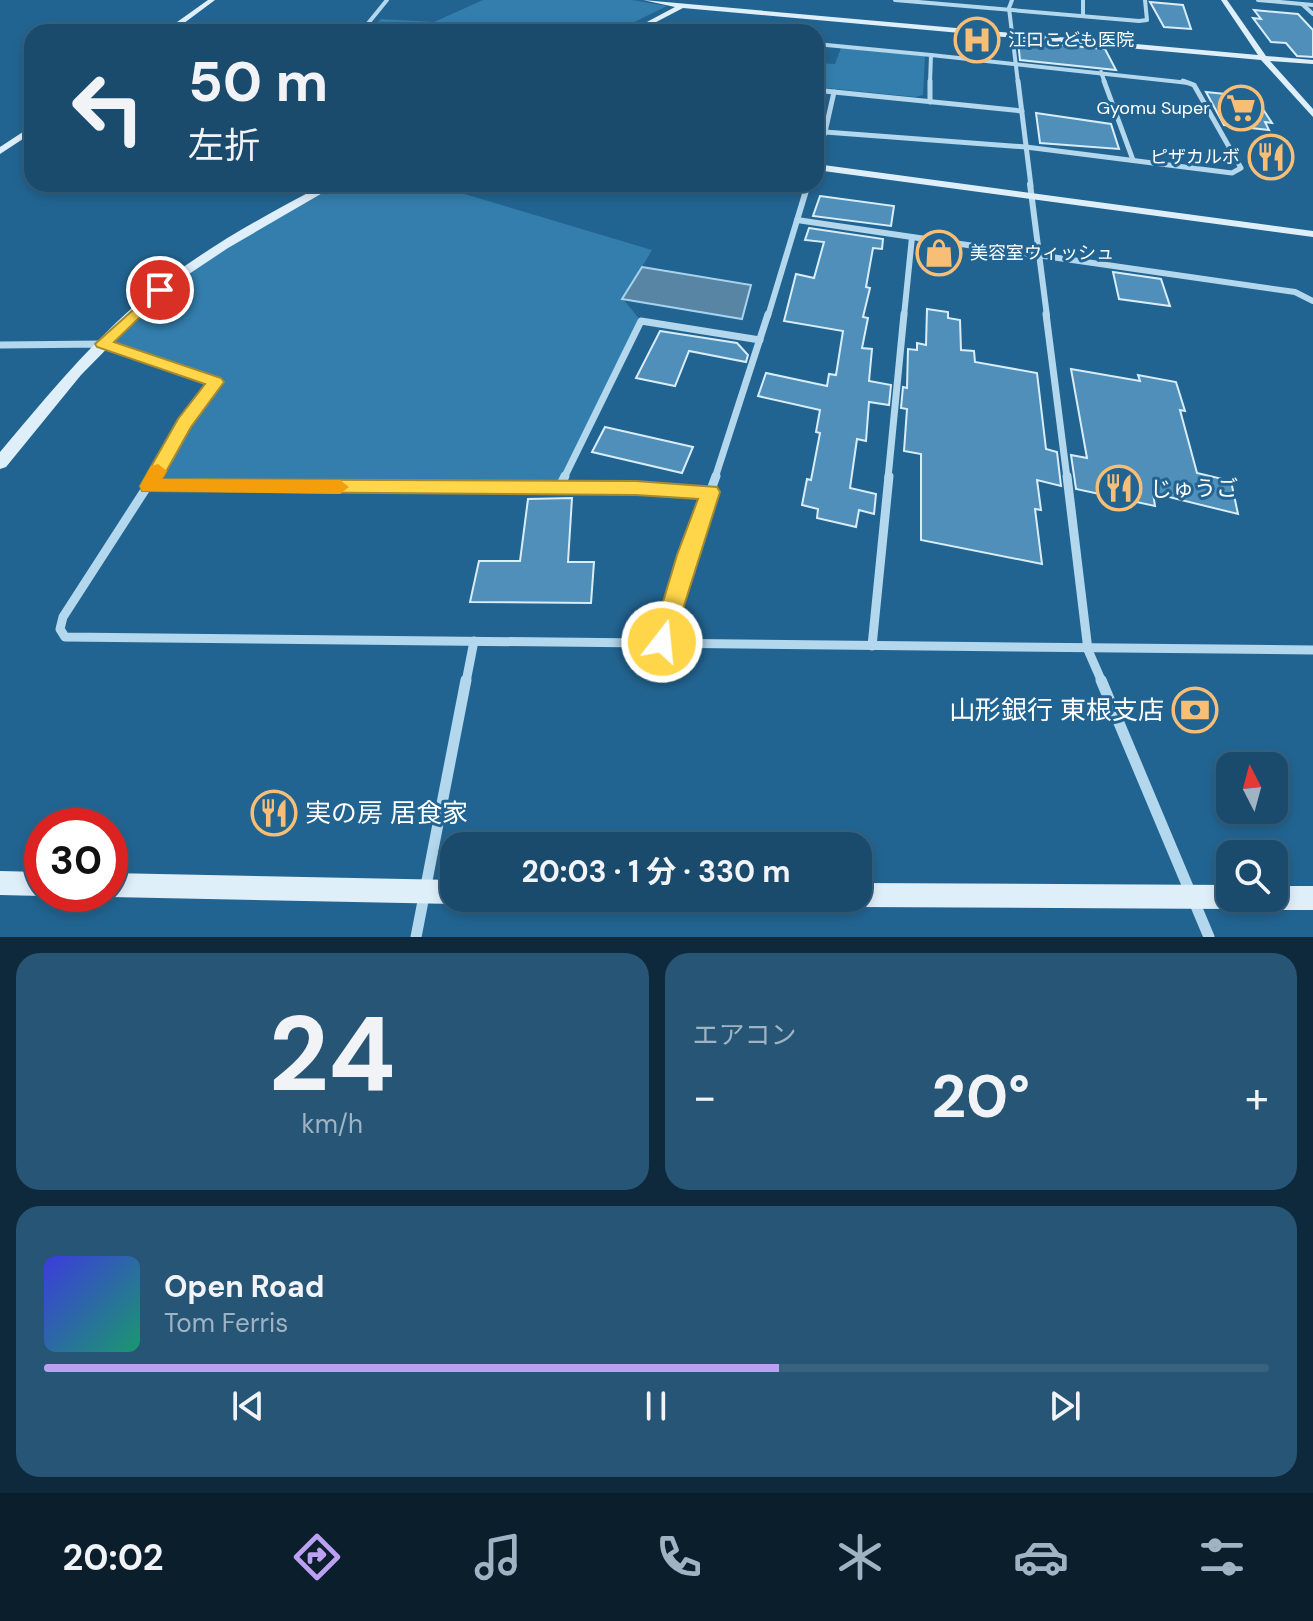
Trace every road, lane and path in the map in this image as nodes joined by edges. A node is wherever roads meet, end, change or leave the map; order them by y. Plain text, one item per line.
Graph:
1 (212, 0) edge
2 (387, 0) edge
3 (646, 0) edge
4 (693, 0) edge
5 (895, 0) edge
6 (1012, 0) edge
7 (1083, 0) edge
8 (1145, 0) edge
9 (1224, 0) edge
10 (1258, 0) edge
11 (933, 2) edge
12 (1300, 2) edge
13 (1313, 5) edge
14 (682, 6) junction
15 (1009, 10) junction
16 (1313, 14) edge
17 (1083, 16) junction
18 (178, 24) edge
19 (368, 24) edge
20 (647, 24) edge
21 (1012, 35) junction
22 (824, 45) edge
23 (931, 55) junction
24 (1263, 57) junction
25 (1313, 62) edge
26 (1016, 64) junction
27 (1101, 72) junction
28 (824, 91) edge
29 (834, 92) junction
30 (930, 102) junction
31 (1022, 111) junction
32 (1313, 114) edge
33 (825, 132) junction
34 (24, 134) edge
35 (824, 135) edge
36 (20, 137) junction
37 (24, 137) edge
38 (1026, 147) junction
39 (0, 151) edge
40 (1133, 160) junction
41 (824, 168) edge
42 (318, 192) edge
43 (806, 192) edge
44 (1032, 196) junction
45 (797, 220) junction
46 (1313, 234) edge
47 (912, 237) junction
48 (1039, 254) junction
49 (1313, 301) edge
50 (760, 340) junction
51 (103, 344) junction
52 (0, 345) edge
53 (0, 463) edge
54 (149, 486) junction
55 (559, 488) junction
56 (710, 492) junction
57 (474, 641) junction
58 (662, 642) junction
59 (872, 646) junction
60 (1088, 650) junction
61 (1313, 650) edge
62 (0, 883) edge
63 (24, 884) edge
64 (128, 885) edge
65 (426, 891) junction
66 (440, 892) edge
67 (872, 895) edge
68 (1192, 897) junction
69 (1216, 897) edge
70 (1288, 898) edge
71 (1313, 898) edge
72 (416, 937) edge
73 (1209, 937) edge

1 - 18 street
2 - 19 street
3 - 14 street
4 - 14 street
5 - 11 street
6 - 15 street
7 - 17 street
8 - 17 street
9 - 24 street
10 - 12 street
11 - 15 street
12 - 13 street
12 - 16 street
14 - 20 street
14 - 21 street
15 - 17 street
15 - 21 street
21 - 24 street
21 - 26 street
22 - 23 street
23 - 26 street
23 - 30 street
24 - 25 street
24 - 32 street
26 - 27 street
26 - 31 street
27 - 40 street
27 - 40 street
28 - 29 street
29 - 30 street
29 - 33 street
30 - 31 street
31 - 38 street
33 - 35 street
33 - 38 street
34 - 36 street
36 - 37 street
36 - 39 street
38 - 40 street
38 - 44 street
41 - 44 street
42 - 51 street
43 - 45 street
44 - 46 street
44 - 48 street
45 - 47 street
45 - 50 street
47 - 48 street
47 - 59 street
48 - 49 street
48 - 60 street
50 - 55 street
50 - 56 street
51 - 52 street
51 - 53 street
51 - 54 street
54 - 55 street
54 - 57 street
55 - 56 street
56 - 58 street
57 - 58 street
57 - 65 street
58 - 59 street
59 - 60 street
60 - 61 street
60 - 68 street
62 - 63 street
64 - 65 street
65 - 66 street
65 - 72 street
67 - 68 street
68 - 69 street
68 - 73 street
70 - 71 street

